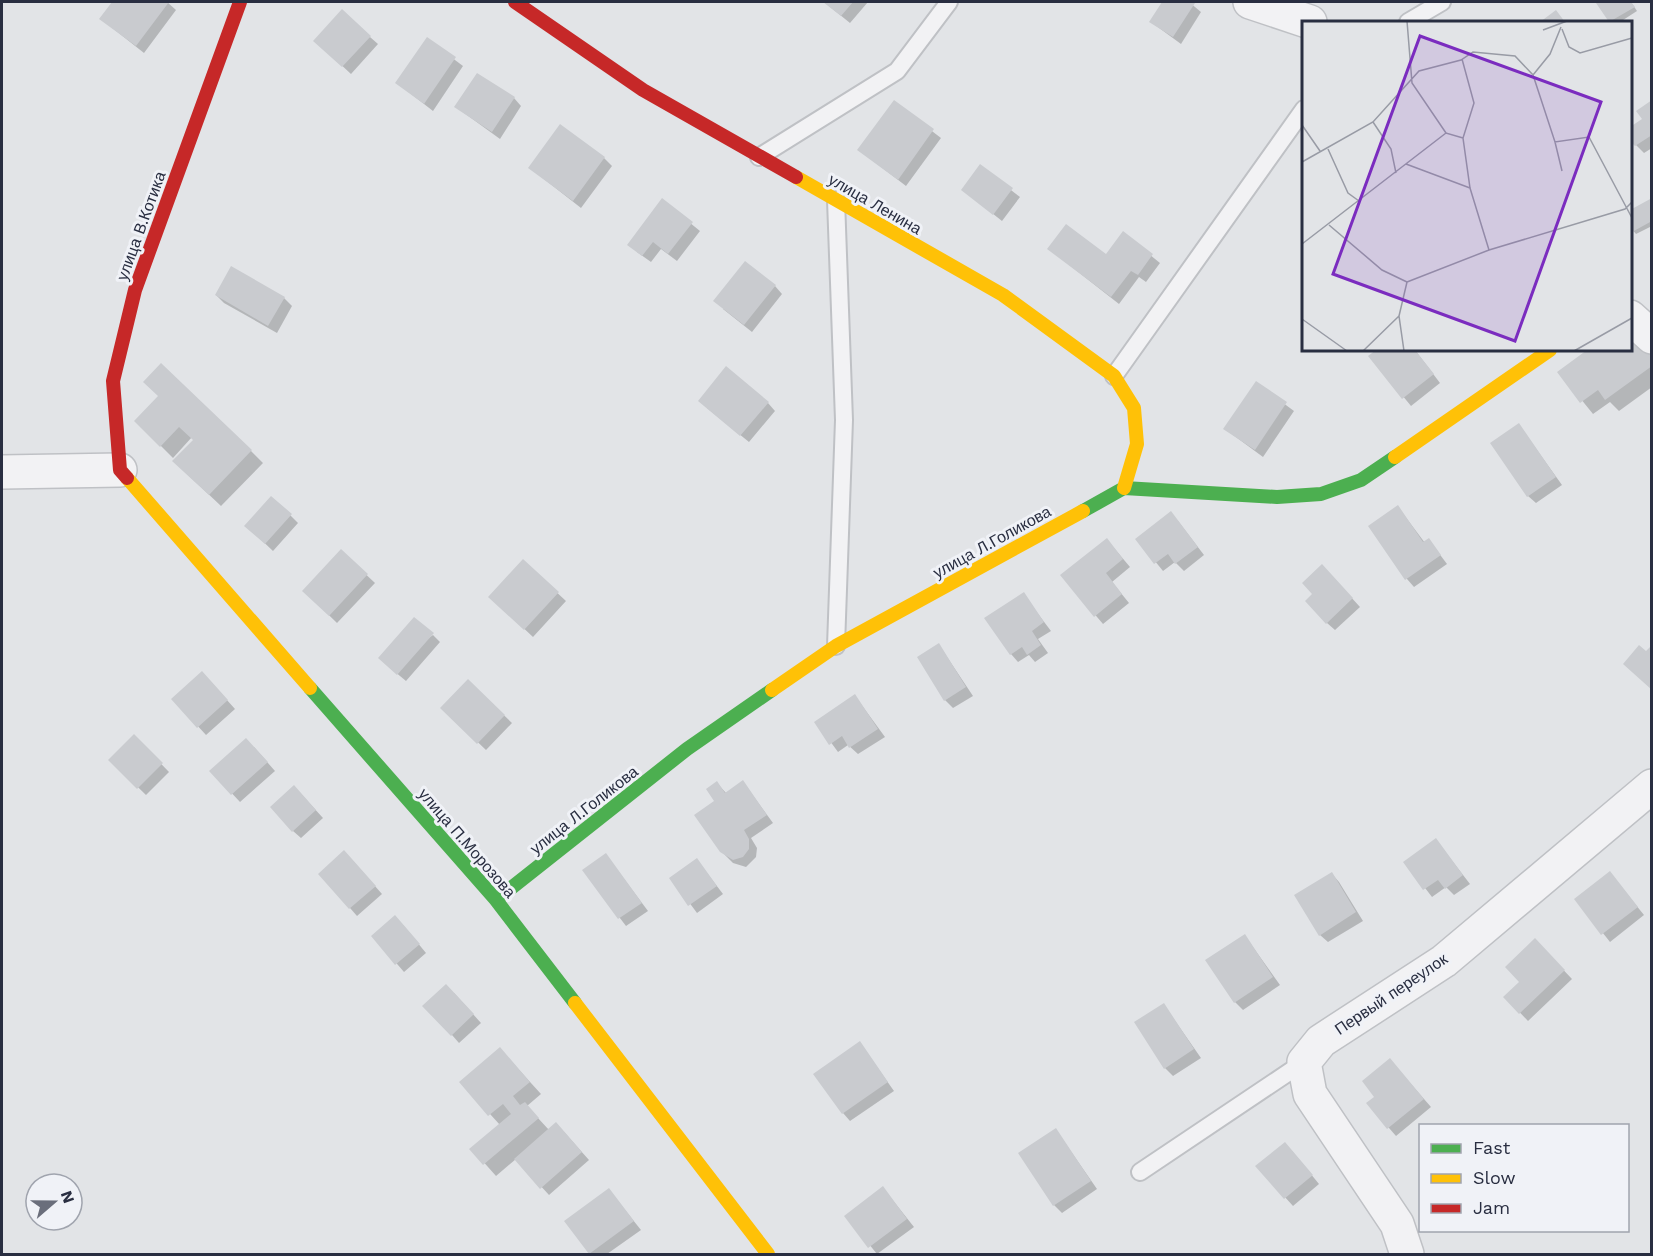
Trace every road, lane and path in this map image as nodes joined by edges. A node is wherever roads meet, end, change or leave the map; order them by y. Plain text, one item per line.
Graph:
1 (240, 2) edge
2 (515, 2) edge
3 (949, 2) edge
4 (1250, 2) edge
5 (1442, 2) edge
6 (1307, 21) edge
7 (1410, 21) edge
8 (1302, 112) edge
9 (759, 157) junction
10 (836, 200) junction
11 (1632, 319) edge
12 (1652, 337) edge
13 (1549, 351) edge
14 (1114, 376) junction
15 (120, 470) junction
16 (2, 472) edge
17 (1124, 488) junction
18 (836, 646) junction
19 (1652, 786) edge
20 (496, 900) junction
21 (1304, 1062) junction
22 (1140, 1172) dead end
23 (768, 1254) edge
24 (1407, 1254) edge

1 - 15 street, улица В.Котика
2 - 9 street, улица Ленина
3 - 9 lane
4 - 6 street
5 - 7 lane
8 - 14 lane
9 - 10 street, улица Ленина
10 - 14 street, улица Ленина
10 - 18 lane
11 - 12 street
13 - 17 street
14 - 17 street, улица Ленина
15 - 16 street
15 - 20 street, улица П.Морозова
17 - 18 street, улица Л.Голикова
18 - 20 street, улица Л.Голикова
19 - 21 street, Первый переулок
20 - 23 street, улица П.Морозова
21 - 22 lane
21 - 24 street

